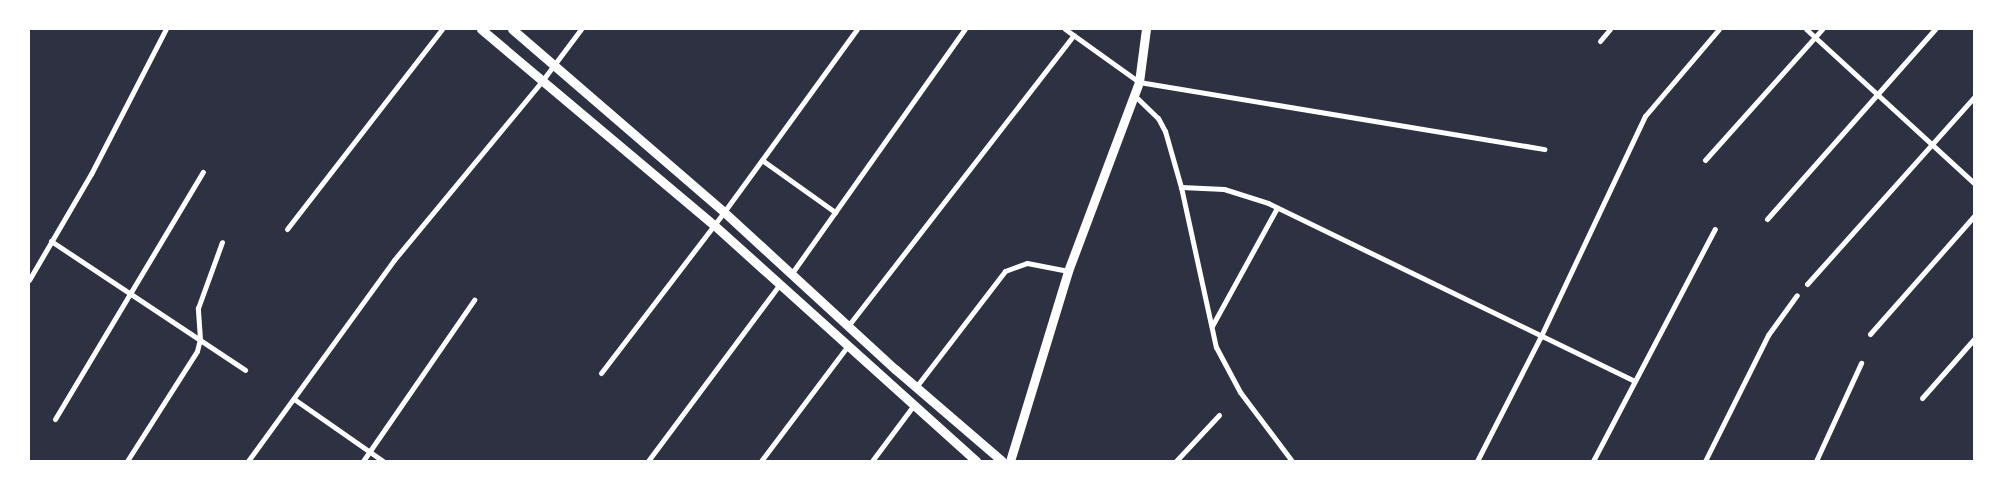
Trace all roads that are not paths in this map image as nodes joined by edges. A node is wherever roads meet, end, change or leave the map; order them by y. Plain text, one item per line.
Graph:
1 (166, 29) edge
2 (442, 29) edge
3 (481, 29) edge
4 (512, 29) edge
5 (581, 29) edge
6 (857, 29) edge
7 (965, 29) edge
8 (1065, 29) edge
9 (1146, 29) edge
10 (1610, 29) edge
11 (1719, 29) edge
12 (1806, 29) edge
13 (1822, 29) edge
14 (1935, 29) edge
15 (1074, 35) junction
16 (1815, 37) junction
17 (1600, 41) dead end
18 (555, 65) junction
19 (542, 81) junction
20 (1138, 82) junction
21 (1878, 94) junction
22 (1134, 95) junction
23 (1974, 97) edge
24 (1933, 146) junction
25 (1545, 150) dead end
26 (762, 160) junction
27 (1705, 160) dead end
28 (203, 172) dead end
29 (1974, 183) edge
30 (1181, 187) junction
31 (1277, 208) junction
32 (724, 212) junction
33 (835, 212) junction
34 (1974, 216) edge
35 (1768, 219) dead end
36 (714, 225) junction
37 (1715, 228) dead end
38 (287, 229) dead end
39 (51, 241) junction
40 (222, 242) dead end
41 (1068, 271) junction
42 (792, 273) junction
43 (29, 280) edge
44 (780, 284) junction
45 (1807, 284) dead end
46 (132, 294) junction
47 (1798, 295) dead end
48 (474, 300) dead end
49 (848, 326) junction
50 (1212, 326) junction
51 (1870, 334) dead end
52 (1540, 338) junction
53 (200, 339) junction
54 (1974, 339) edge
55 (847, 347) junction
56 (1861, 364) dead end
57 (245, 370) dead end
58 (601, 373) dead end
59 (1634, 381) junction
60 (916, 387) junction
61 (1922, 398) dead end
62 (294, 400) junction
63 (913, 406) junction
64 (1219, 415) dead end
65 (55, 419) dead end
66 (370, 452) junction
67 (127, 461) edge
68 (248, 461) edge
69 (363, 461) edge
70 (383, 461) edge
71 (648, 461) edge
72 (761, 461) edge
73 (872, 461) edge
74 (976, 461) edge
75 (1002, 461) edge
76 (1010, 461) edge
77 (1176, 461) edge
78 (1292, 461) edge
79 (1477, 461) edge
80 (1594, 461) edge
81 (1705, 461) edge
82 (1816, 461) edge

1 - 39 street
2 - 38 street
3 - 19 street
4 - 18 street
5 - 18 street
6 - 26 street
7 - 33 street
8 - 15 street
9 - 20 street
10 - 17 street
11 - 52 street
12 - 16 street
13 - 16 street
14 - 21 street
15 - 20 street
15 - 49 street
16 - 21 street
16 - 27 street
18 - 19 street
18 - 32 street
19 - 36 street
19 - 62 street
20 - 22 street
20 - 25 street
21 - 24 street
21 - 35 street
22 - 30 street
22 - 41 street
23 - 24 street
24 - 29 street
24 - 45 street
26 - 32 street
26 - 33 street
28 - 46 street
30 - 31 street
30 - 50 street
31 - 50 street
31 - 52 street
32 - 36 street
32 - 42 street
33 - 42 street
34 - 51 street
36 - 44 street
36 - 58 street
37 - 59 street
39 - 43 street
39 - 46 street
40 - 53 street
41 - 60 street
41 - 76 street
42 - 49 street
44 - 55 street
44 - 71 street
46 - 53 street
46 - 65 street
47 - 81 street
48 - 66 street
49 - 60 street
50 - 78 street
52 - 59 street
52 - 79 street
53 - 57 street
53 - 67 street
54 - 61 street
55 - 63 street
55 - 72 street
56 - 82 street
59 - 80 street
60 - 75 street
62 - 66 street
62 - 68 street
63 - 73 street
63 - 74 street
64 - 77 street
66 - 69 street
66 - 70 street

